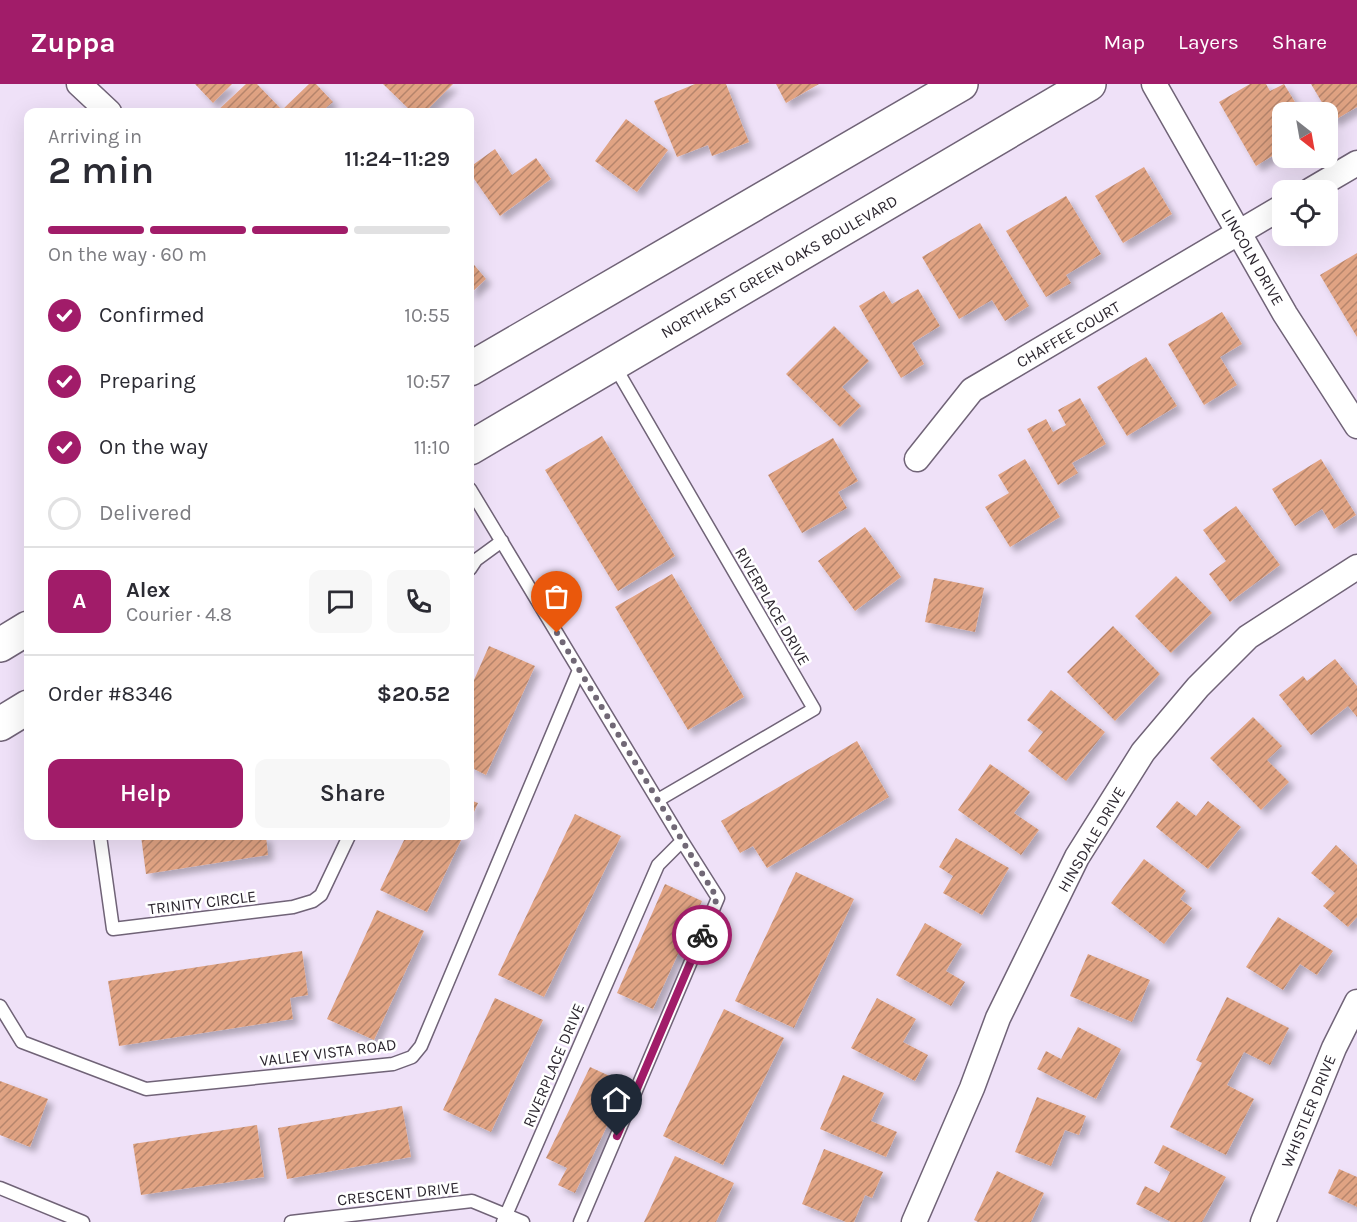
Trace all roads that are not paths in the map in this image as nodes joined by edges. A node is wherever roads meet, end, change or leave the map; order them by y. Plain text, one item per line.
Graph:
1 (80, 84) edge
2 (961, 84) edge
3 (1089, 84) edge
4 (1154, 84) edge
5 (105, 108) edge
6 (1357, 163) edge
7 (1328, 180) edge
8 (1272, 213) edge
9 (1239, 233) junction
10 (613, 364) junction
11 (474, 367) edge
12 (1357, 426) edge
13 (474, 446) edge
14 (917, 459) dead end
15 (474, 496) edge
16 (502, 541) junction
17 (474, 563) edge
18 (1357, 567) edge
19 (24, 630) edge
20 (0, 645) edge
21 (579, 670) junction
22 (24, 709) edge
23 (0, 724) edge
24 (658, 800) junction
25 (101, 840) edge
26 (347, 840) edge
27 (682, 841) junction
28 (1357, 1002) edge
29 (0, 1006) edge
30 (0, 1188) edge
31 (505, 1218) edge
32 (82, 1222) edge
33 (291, 1222) edge
34 (523, 1222) edge
35 (580, 1222) edge
36 (914, 1222) edge
37 (1263, 1222) edge

1 - 5 street
2 - 11 main road
3 - 10 main road, NORTHEAST GREEN OAKS BOULEVARD
4 - 9 street, LINCOLN DRIVE
6 - 7 street
8 - 9 street, CHAFFEE COURT
9 - 12 street, LINCOLN DRIVE
9 - 14 street, CHAFFEE COURT
10 - 13 main road, NORTHEAST GREEN OAKS BOULEVARD
10 - 24 lane, RIVERPLACE DRIVE
15 - 16 lane
16 - 17 lane
16 - 21 lane
18 - 36 street, HINSDALE DRIVE
19 - 20 main road
21 - 24 lane
21 - 29 lane, VALLEY VISTA ROAD
22 - 23 main road
24 - 27 lane
25 - 26 lane, TRINITY CIRCLE
27 - 31 lane, RIVERPLACE DRIVE
27 - 35 lane
28 - 37 street, WHISTLER DRIVE
30 - 32 lane
31 - 33 lane, CRESCENT DRIVE
31 - 34 lane, CRESCENT DRIVE

